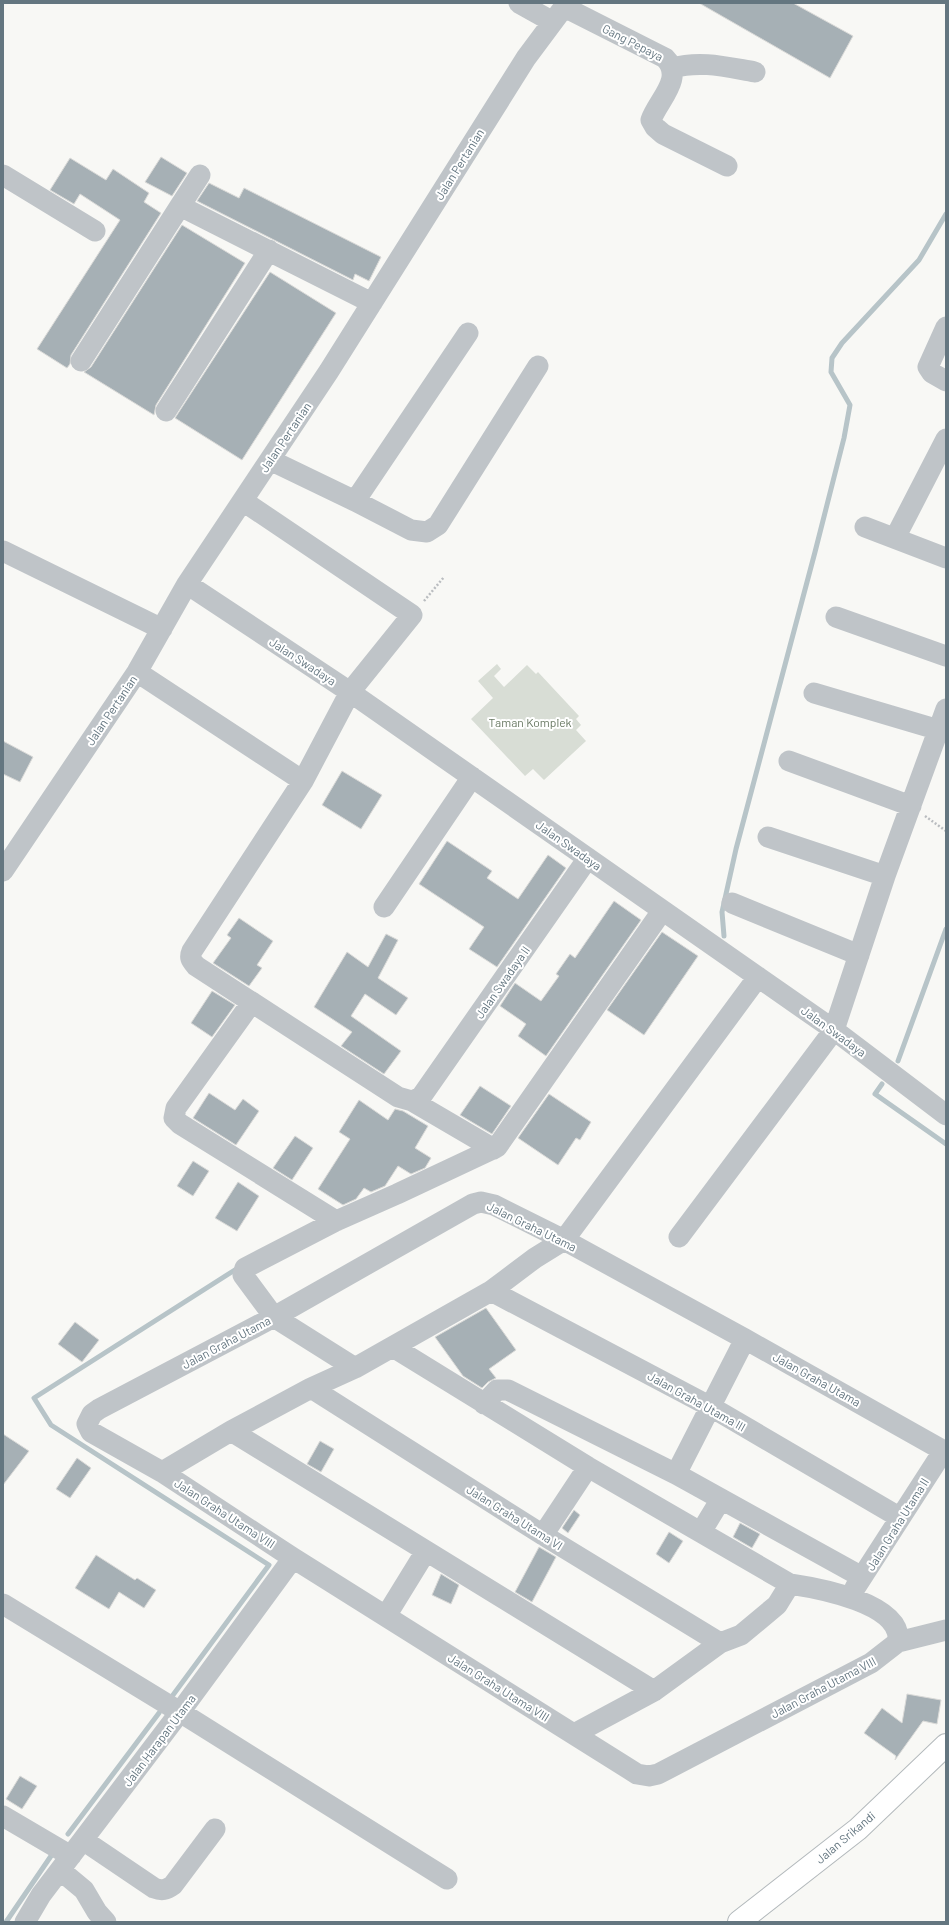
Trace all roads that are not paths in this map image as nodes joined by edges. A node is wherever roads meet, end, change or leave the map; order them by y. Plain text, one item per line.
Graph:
1 (519, 3) edge
2 (561, 11) edge
3 (672, 68) junction
4 (755, 72) dead end
5 (727, 166) dead end
6 (3, 175) edge
7 (200, 175) dead end
8 (180, 206) junction
9 (95, 231) dead end
10 (269, 250) junction
11 (372, 303) junction
12 (946, 327) edge
13 (468, 333) dead end
14 (81, 362) dead end
15 (538, 366) dead end
16 (939, 377) edge
17 (166, 411) dead end
18 (946, 439) edge
19 (270, 460) junction
20 (940, 464) edge
21 (243, 501) junction
22 (355, 501) junction
23 (865, 527) dead end
24 (895, 538) junction
25 (3, 551) edge
26 (945, 555) edge
27 (186, 584) junction
28 (836, 617) dead end
29 (162, 629) junction
30 (946, 656) edge
31 (137, 672) junction
32 (350, 692) junction
33 (814, 693) dead end
34 (946, 709) edge
35 (938, 730) junction
36 (789, 761) dead end
37 (472, 777) junction
38 (303, 780) junction
39 (911, 806) junction
40 (768, 837) dead end
41 (588, 858) junction
42 (3, 871) edge
43 (885, 876) junction
44 (732, 903) dead end
45 (384, 907) dead end
46 (662, 911) junction
47 (859, 954) junction
48 (758, 976) junction
49 (252, 1002) junction
50 (834, 1030) junction
51 (412, 1101) junction
52 (946, 1115) edge
53 (494, 1149) junction
54 (336, 1221) junction
55 (679, 1237) dead end
56 (564, 1240) junction
57 (491, 1291) junction
58 (274, 1317) junction
59 (746, 1339) junction
60 (393, 1347) junction
61 (355, 1368) junction
62 (311, 1388) junction
63 (484, 1404) junction
64 (711, 1407) junction
65 (558, 1415) junction
66 (231, 1431) junction
67 (91, 1432) joint
68 (545, 1441) junction
69 (945, 1451) edge
70 (588, 1467) junction
71 (162, 1472) junction
72 (676, 1474) junction
73 (721, 1499) junction
74 (899, 1517) junction
75 (701, 1532) junction
76 (543, 1535) junction
77 (426, 1551) junction
78 (293, 1558) junction
79 (862, 1578) junction
80 (790, 1584) junction
81 (848, 1596) junction
82 (3, 1604) edge
83 (386, 1616) junction
84 (946, 1630) edge
85 (898, 1642) junction
86 (720, 1643) junction
87 (654, 1691) junction
88 (180, 1712) junction
89 (574, 1734) junction
90 (946, 1745) edge
91 (3, 1816) edge
92 (215, 1829) dead end
93 (71, 1855) junction
94 (447, 1879) dead end
95 (25, 1922) edge
96 (106, 1922) edge
97 (738, 1922) edge

1 - 2 street, Gang Pepaya
2 - 3 street, Gang Pepaya
2 - 11 street, Jalan Pertanian
3 - 4 street
3 - 5 street, Gang Pepaya
6 - 9 street
7 - 8 street
8 - 10 street
8 - 14 street
10 - 11 street
10 - 17 street
11 - 19 street, Jalan Pertanian
12 - 16 street
13 - 22 street
15 - 22 street
18 - 20 street
19 - 21 street, Jalan Pertanian
19 - 22 street
20 - 24 street
21 - 27 street, Jalan Pertanian
21 - 32 street
23 - 24 street
24 - 26 street
25 - 29 street
27 - 29 street, Jalan Pertanian
27 - 32 street, Jalan Swadaya
28 - 30 street
29 - 31 street, Jalan Pertanian
31 - 38 street
31 - 42 street, Jalan Pertanian
32 - 37 street, Jalan Swadaya
32 - 38 street
33 - 35 street
34 - 35 street
35 - 39 street
36 - 39 street
37 - 41 street, Jalan Swadaya
37 - 45 street
38 - 49 street
39 - 43 street
40 - 43 street
41 - 46 street, Jalan Swadaya
41 - 51 street, Jalan Swadaya II
43 - 47 street
44 - 47 street
46 - 48 street, Jalan Swadaya
46 - 53 street
47 - 50 street
48 - 50 street, Jalan Swadaya
48 - 56 street
49 - 51 street
49 - 54 street
50 - 52 street, Jalan Swadaya
50 - 55 street
51 - 53 street
53 - 54 street
54 - 58 street
56 - 57 street
56 - 58 street, Jalan Graha Utama
56 - 59 street, Jalan Graha Utama
57 - 60 street
57 - 64 street, Jalan Graha Utama III
58 - 61 street
58 - 67 street, Jalan Graha Utama
59 - 64 street
59 - 69 street, Jalan Graha Utama
60 - 61 street
60 - 63 street
61 - 62 street
62 - 66 street
62 - 76 street, Jalan Graha Utama VI
63 - 65 street
63 - 68 street
64 - 72 street
64 - 74 street, Jalan Graha Utama III
65 - 68 street
65 - 72 street
66 - 71 street
66 - 77 street
67 - 71 street, Jalan Graha Utama VIII
68 - 70 street
69 - 74 street, Jalan Graha Utama II
70 - 75 street
70 - 76 street
71 - 78 street, Jalan Graha Utama VIII
72 - 73 street
73 - 75 street
73 - 79 street
74 - 79 street, Jalan Graha Utama II
75 - 80 street
76 - 86 street, Jalan Graha Utama VI
77 - 83 street
77 - 87 street
78 - 83 street, Jalan Graha Utama VIII
78 - 88 street, Jalan Harapan Utama
79 - 81 street, Jalan Graha Utama II
80 - 81 street
80 - 86 street
81 - 85 street
82 - 88 street
83 - 89 street, Jalan Graha Utama VIII
84 - 85 street
85 - 89 street, Jalan Graha Utama VIII
86 - 87 street
87 - 89 street
88 - 93 street, Jalan Harapan Utama
88 - 94 street
90 - 97 main road, Jalan Srikandi
91 - 93 street
92 - 93 street
93 - 95 street, Jalan Harapan Utama
93 - 96 street

